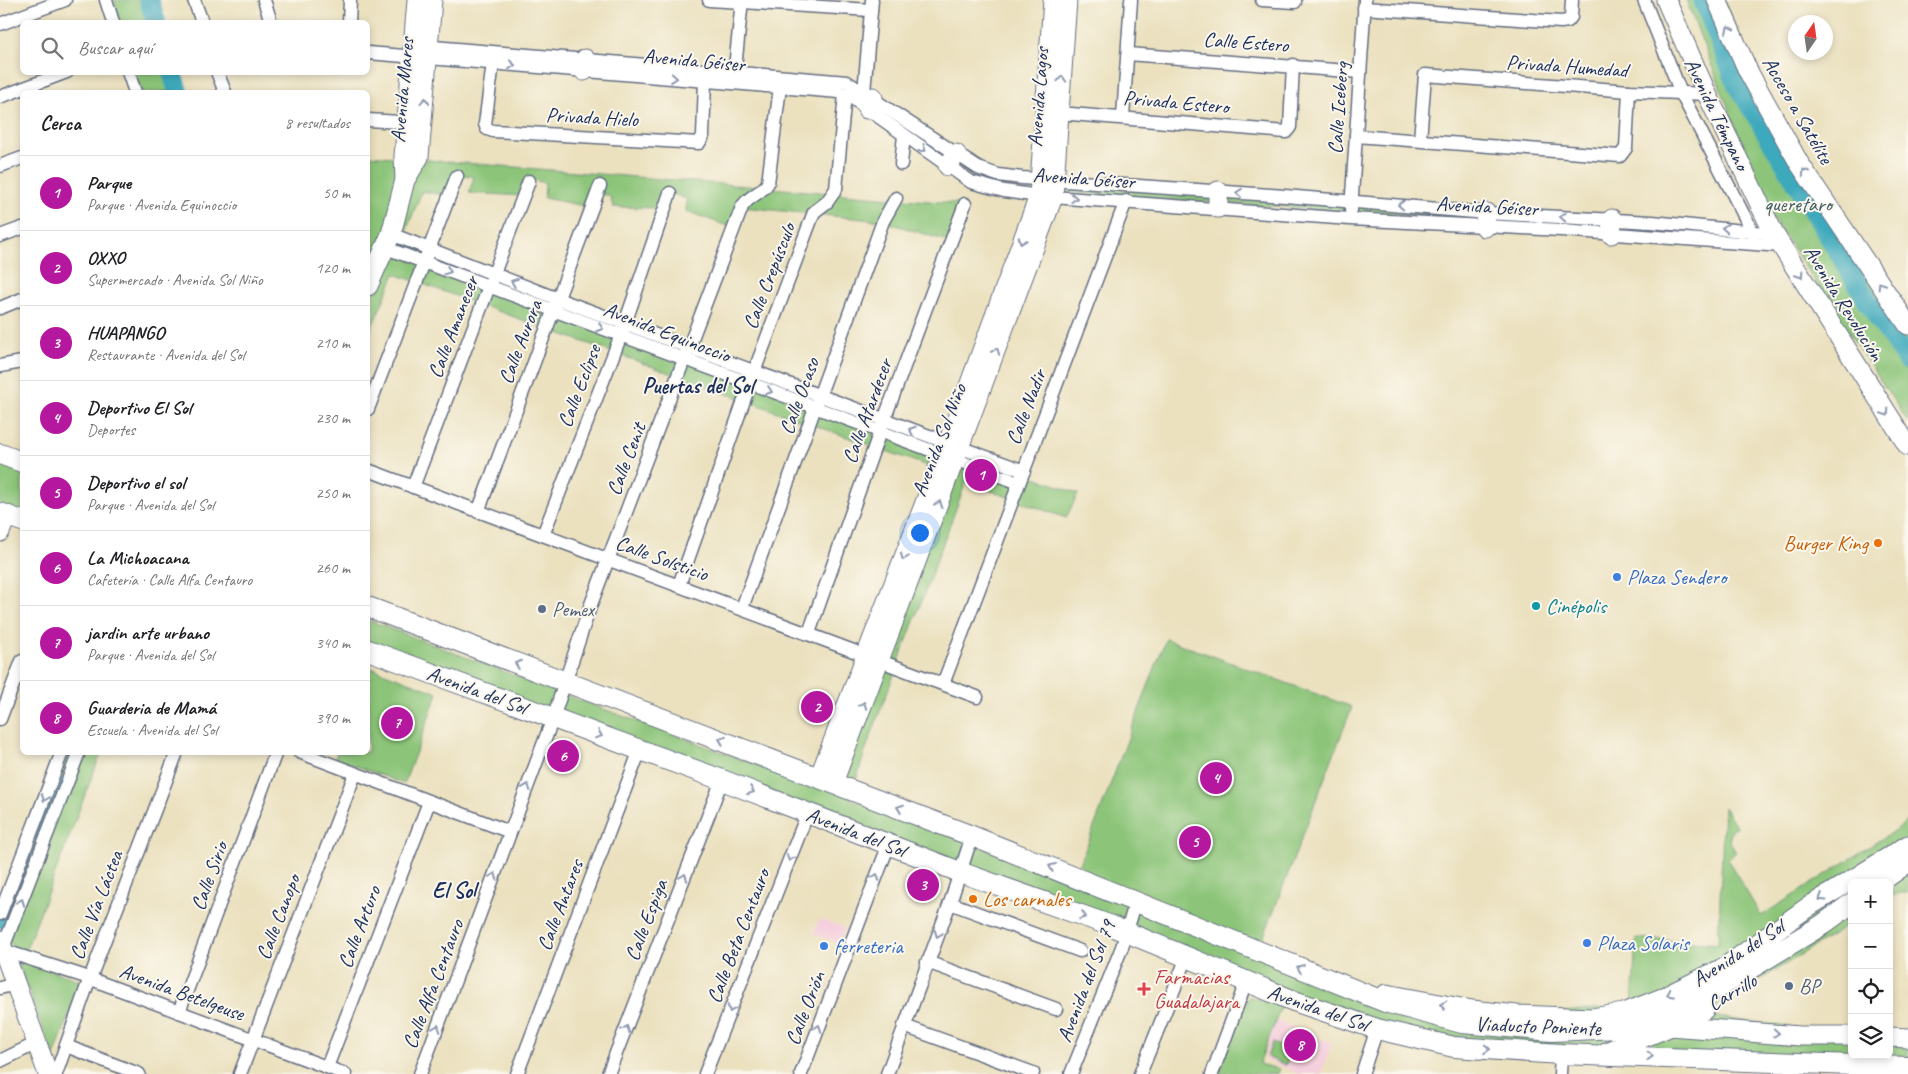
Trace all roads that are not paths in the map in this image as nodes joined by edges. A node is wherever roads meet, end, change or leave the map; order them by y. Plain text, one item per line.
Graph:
1 (65, 0) edge
2 (106, 0) edge
3 (194, 0) edge
4 (264, 0) edge
5 (350, 0) edge
6 (417, 0) edge
7 (432, 0) edge
8 (709, 0) edge
9 (1053, 0) edge
10 (1067, 0) edge
11 (1131, 0) edge
12 (1262, 0) edge
13 (1572, 0) edge
14 (1644, 0) edge
15 (1666, 0) edge
16 (1717, 0) edge
17 (741, 1) edge
18 (1295, 1) edge
19 (810, 3) edge
20 (1364, 4) edge
21 (872, 5) edge
22 (1431, 6) edge
23 (112, 20) edge
24 (201, 20) edge
25 (270, 20) edge
26 (349, 20) edge
27 (0, 24) edge
28 (1057, 39) junction
29 (421, 51) junction
30 (370, 53) edge
31 (1128, 54) junction
32 (493, 63) junction
33 (585, 65) junction
34 (1293, 65) junction
35 (1360, 72) junction
36 (59, 75) edge
37 (129, 75) edge
38 (219, 75) edge
39 (734, 78) junction
40 (705, 80) junction
41 (780, 87) junction
42 (134, 90) edge
43 (224, 90) edge
44 (1629, 91) junction
45 (1681, 93) junction
46 (845, 94) junction
47 (1706, 94) junction
48 (0, 97) edge
49 (868, 99) junction
50 (1059, 113) junction
51 (1123, 117) junction
52 (370, 120) edge
53 (415, 123) junction
54 (904, 135) junction
55 (1356, 136) junction
56 (1420, 140) junction
57 (20, 159) edge
58 (952, 160) junction
59 (900, 164) dead end
60 (0, 166) edge
61 (457, 176) dead end
62 (529, 181) dead end
63 (600, 186) dead end
64 (1047, 189) junction
65 (670, 193) dead end
66 (896, 198) dead end
67 (1218, 200) junction
68 (1126, 201) junction
69 (1352, 201) junction
70 (964, 204) dead end
71 (1833, 212) joint
72 (1350, 219) junction
73 (1485, 220) junction
74 (1611, 227) junction
75 (20, 229) edge
76 (1752, 230) junction
77 (0, 236) edge
78 (1778, 240) junction
79 (388, 241) junction
80 (1758, 244) junction
81 (427, 256) junction
82 (492, 281) junction
83 (370, 282) edge
84 (20, 300) edge
85 (556, 305) junction
86 (0, 308) edge
87 (1908, 326) edge
88 (622, 329) junction
89 (686, 353) junction
90 (20, 362) edge
91 (0, 366) edge
92 (754, 372) junction
93 (750, 385) junction
94 (818, 402) junction
95 (370, 404) edge
96 (882, 425) junction
97 (1908, 446) edge
98 (952, 451) junction
99 (0, 454) edge
100 (20, 461) edge
101 (370, 471) edge
102 (1022, 477) junction
103 (413, 487) junction
104 (478, 512) junction
105 (543, 535) junction
106 (609, 560) junction
107 (679, 585) junction
108 (370, 608) edge
109 (742, 608) junction
110 (809, 634) junction
111 (370, 651) edge
112 (873, 658) junction
113 (20, 665) edge
114 (564, 682) junction
115 (943, 684) junction
116 (977, 697) dead end
117 (553, 718) junction
118 (0, 719) edge
119 (640, 750) junction
120 (61, 755) edge
121 (77, 755) edge
122 (176, 755) edge
123 (275, 755) edge
124 (306, 755) edge
125 (355, 774) junction
126 (722, 780) junction
127 (826, 780) junction
128 (429, 802) junction
129 (808, 812) junction
130 (510, 832) junction
131 (972, 836) junction
132 (889, 844) junction
133 (1908, 845) edge
134 (1908, 862) edge
135 (960, 872) junction
136 (1908, 873) edge
137 (1885, 879) edge
138 (1893, 883) edge
139 (1136, 901) junction
140 (950, 902) junction
141 (1848, 906) edge
142 (0, 914) edge
143 (1848, 915) edge
144 (1126, 932) junction
145 (2, 946) edge
146 (1080, 950) dead end
147 (1187, 958) junction
148 (927, 962) junction
149 (90, 979) junction
150 (1246, 982) junction
151 (1346, 984) junction
152 (7, 986) edge
153 (1056, 1009) dead end
154 (179, 1012) junction
155 (1462, 1023) joint
156 (904, 1026) junction
157 (1670, 1026) junction
158 (1377, 1029) junction
159 (1848, 1036) edge
160 (1893, 1037) edge
161 (1908, 1038) edge
162 (253, 1040) junction
163 (37, 1043) junction
164 (66, 1046) junction
165 (1561, 1054) junction
166 (1602, 1054) junction
167 (0, 1061) edge
168 (327, 1067) junction
169 (1908, 1067) edge
170 (48, 1074) edge
171 (56, 1074) edge
172 (139, 1074) edge
173 (240, 1074) edge
174 (345, 1074) edge
175 (420, 1074) edge
176 (517, 1074) edge
177 (608, 1074) edge
178 (705, 1074) edge
179 (801, 1074) edge
180 (887, 1074) edge
181 (1033, 1074) edge
182 (1071, 1074) edge
183 (1140, 1074) edge
184 (1212, 1074) edge
185 (1362, 1074) edge
186 (1560, 1074) edge

1 - 27 street
2 - 23 street
3 - 24 street
4 - 25 street
5 - 26 street
6 - 29 street, Avenida Mares
7 - 29 street, Avenida Mares
8 - 17 street
9 - 28 street, Avenida Lagos
10 - 28 street, Avenida Lagos
11 - 31 street
12 - 18 street
13 - 22 street
14 - 45 street, Avenida Témpano
15 - 47 street, Avenida Revolución
71 -> 16 street, Acceso a Satélite
17 - 19 street
17 - 39 street
19 - 21 street
20 - 22 street
20 - 35 street, Calle Iceberg
21 - 49 street
50 -> 28 street, Avenida Lagos
28 - 64 street, Avenida Lagos
29 - 30 street
29 - 32 street, Avenida Géiser
29 - 33 street, Avenida Géiser
29 - 53 street, Avenida Mares
31 - 34 street, Calle Estero
31 - 51 street
32 -> 33 street, Avenida Géiser
32 - 40 street, Privada Hielo
33 - 39 street, Avenida Géiser
33 -> 40 street, Avenida Géiser
34 - 35 street, Calle Estero
34 - 51 street, Privada Estero
35 - 55 street, Calle Iceberg
36 - 48 street
37 - 42 street
38 - 43 street
39 - 40 street, Avenida Géiser
39 - 41 street, Avenida Géiser
39 - 49 street, Avenida Géiser
41 - 46 street, Avenida Géiser
41 - 89 street, Calle Cenit
44 - 45 street, Privada Humedad
44 - 56 street, Privada Humedad
44 - 56 street
45 - 47 street, Privada Humedad
45 - 76 street, Avenida Témpano
46 - 49 street, Avenida Géiser
46 - 92 street, Calle Crepúsculo
47 - 78 street, Avenida Revolución
49 - 54 street, Avenida Géiser
49 - 58 street, Avenida Géiser
50 - 51 street, Privada Estero
50 - 64 street, Avenida Lagos
52 - 53 street
53 - 79 street, Avenida Mares
54 -> 58 street, Avenida Géiser
54 - 59 street
55 - 56 street
55 - 69 street, Calle Iceberg
57 - 60 street
58 - 64 street, Avenida Géiser
61 - 81 street
62 - 82 street, Calle Amanecer
63 - 85 street, Calle Aurora
64 - 67 street, Avenida Géiser
64 -> 68 street, Avenida Géiser
64 - 98 street, Avenida Sol Niño
65 - 88 street, Calle Eclipse
66 - 94 street, Calle Ocaso
67 - 68 street, Avenida Géiser
69 -> 67 street, Avenida Géiser
67 - 72 street, Avenida Géiser
68 - 102 street, Calle Nadir
69 - 72 street, Calle Iceberg
73 -> 69 street, Avenida Géiser
70 - 96 street, Calle Atardecer
87 -> 71 street, Avenida Revolución
72 - 73 street, Avenida Géiser
73 - 74 street, Avenida Géiser
76 -> 74 street, Avenida Géiser
74 - 80 street, Avenida Géiser
75 - 77 street
76 - 78 street, Avenida Géiser
76 - 80 street, Avenida Témpano
78 - 80 street, Avenida Géiser
78 -> 97 street, Avenida Revolución
79 - 81 street, Avenida Equinoccio
79 - 83 street, Avenida Mares
81 - 82 street, Avenida Equinoccio
81 - 95 street
82 - 85 street, Avenida Equinoccio
82 - 103 street, Calle Amanecer
84 - 86 street
85 - 88 street, Avenida Equinoccio
85 - 104 street, Calle Aurora
88 - 89 street, Avenida Equinoccio
88 - 105 street, Calle Eclipse
89 - 92 street, Avenida Equinoccio
89 - 93 street, Avenida Equinoccio
89 - 106 street, Calle Cenit
90 - 91 street
92 - 93 street, Calle Crepúsculo
92 - 94 street, Avenida Equinoccio
93 -> 94 street, Avenida Equinoccio
93 - 107 street, Calle Crepúsculo
94 - 96 street, Avenida Equinoccio
94 - 109 street, Calle Ocaso
96 - 98 street, Avenida Equinoccio
96 - 110 street, Calle Atardecer
98 - 102 street, Avenida Equinoccio
98 - 112 street, Avenida Sol Niño
99 - 100 main road
101 - 103 street, Calle Solsticio
102 - 115 street, Calle Nadir
103 - 104 street, Calle Solsticio
104 - 105 street, Calle Solsticio
105 - 106 street, Calle Solsticio
106 - 107 street, Calle Solsticio
106 - 114 street, Calle Cenit
107 - 109 street, Calle Solsticio
114 -> 108 main road, Avenida del Sol
109 - 110 street, Calle Solsticio
110 - 112 street, Calle Solsticio
111 - 117 main road, Avenida del Sol
112 - 115 street, Calle Solsticio
112 - 127 street, Avenida Sol Niño
113 - 118 street
114 - 117 street, Calle Alfa Centauro
127 -> 114 main road, Avenida del Sol
115 - 116 street, Calle Solsticio
117 -> 119 main road, Avenida del Sol
130 -> 117 street, Calle Alfa Centauro
119 - 126 main road, Avenida del Sol
119 - 176 street, Calle Antares
120 -> 142 street
145 -> 121 street
122 - 149 street, Calle Vía Láctea
123 - 154 street, Calle Sirio
124 - 125 street
125 - 128 street
125 - 162 street, Calle Canopo
126 -> 129 main road, Avenida del Sol
177 -> 126 street, Calle Espiga
131 -> 127 main road, Avenida del Sol
128 - 130 street
128 - 168 street, Calle Arturo
129 - 132 main road, Avenida del Sol
129 -> 178 street, Calle Beta Centauro
175 -> 130 street, Calle Alfa Centauro
131 - 135 street
139 -> 131 main road, Avenida del Sol
132 - 135 main road, Avenida del Sol
179 -> 132 street, Calle Orión
133 -> 151 street, Avenida del Sol
134 - 137 main road
135 - 140 street
135 -> 144 main road, Avenida del Sol
136 - 138 main road
139 - 144 street, Avenida del Sol 79
151 -> 139 main road, Avenida del Sol
140 - 146 street
140 -> 148 street
141 - 155 main road, Viaducto Poniente
143 - 157 main road, Carrillo
144 - 147 main road, Avenida del Sol
144 - 182 street, Avenida del Sol 79
145 - 149 street, Avenida Betelgeuse
145 - 152 street
147 - 150 main road, Avenida del Sol
147 - 183 street
148 - 153 street
148 - 156 street
149 - 154 street, Avenida Betelgeuse
149 - 164 street, Calle Vía Láctea
150 - 158 main road, Avenida del Sol
150 - 184 street
151 - 155 main road, Avenida del Sol
152 - 163 street
154 - 162 street, Avenida Betelgeuse
156 - 180 street
156 - 181 street
157 -> 159 street
157 - 166 main road, Carrillo
158 -> 165 main road, Avenida del Sol
158 - 185 street
160 - 161 street
162 - 168 street, Avenida Betelgeuse
162 - 173 street, Calle Canopo
163 - 167 street
163 - 170 street
164 - 171 street, Calle Vía Láctea
164 - 172 street
165 - 166 main road, Avenida del Sol
165 - 186 street
166 -> 169 main road, Avenida del Sol
168 - 174 street, Avenida Betelgeuse

